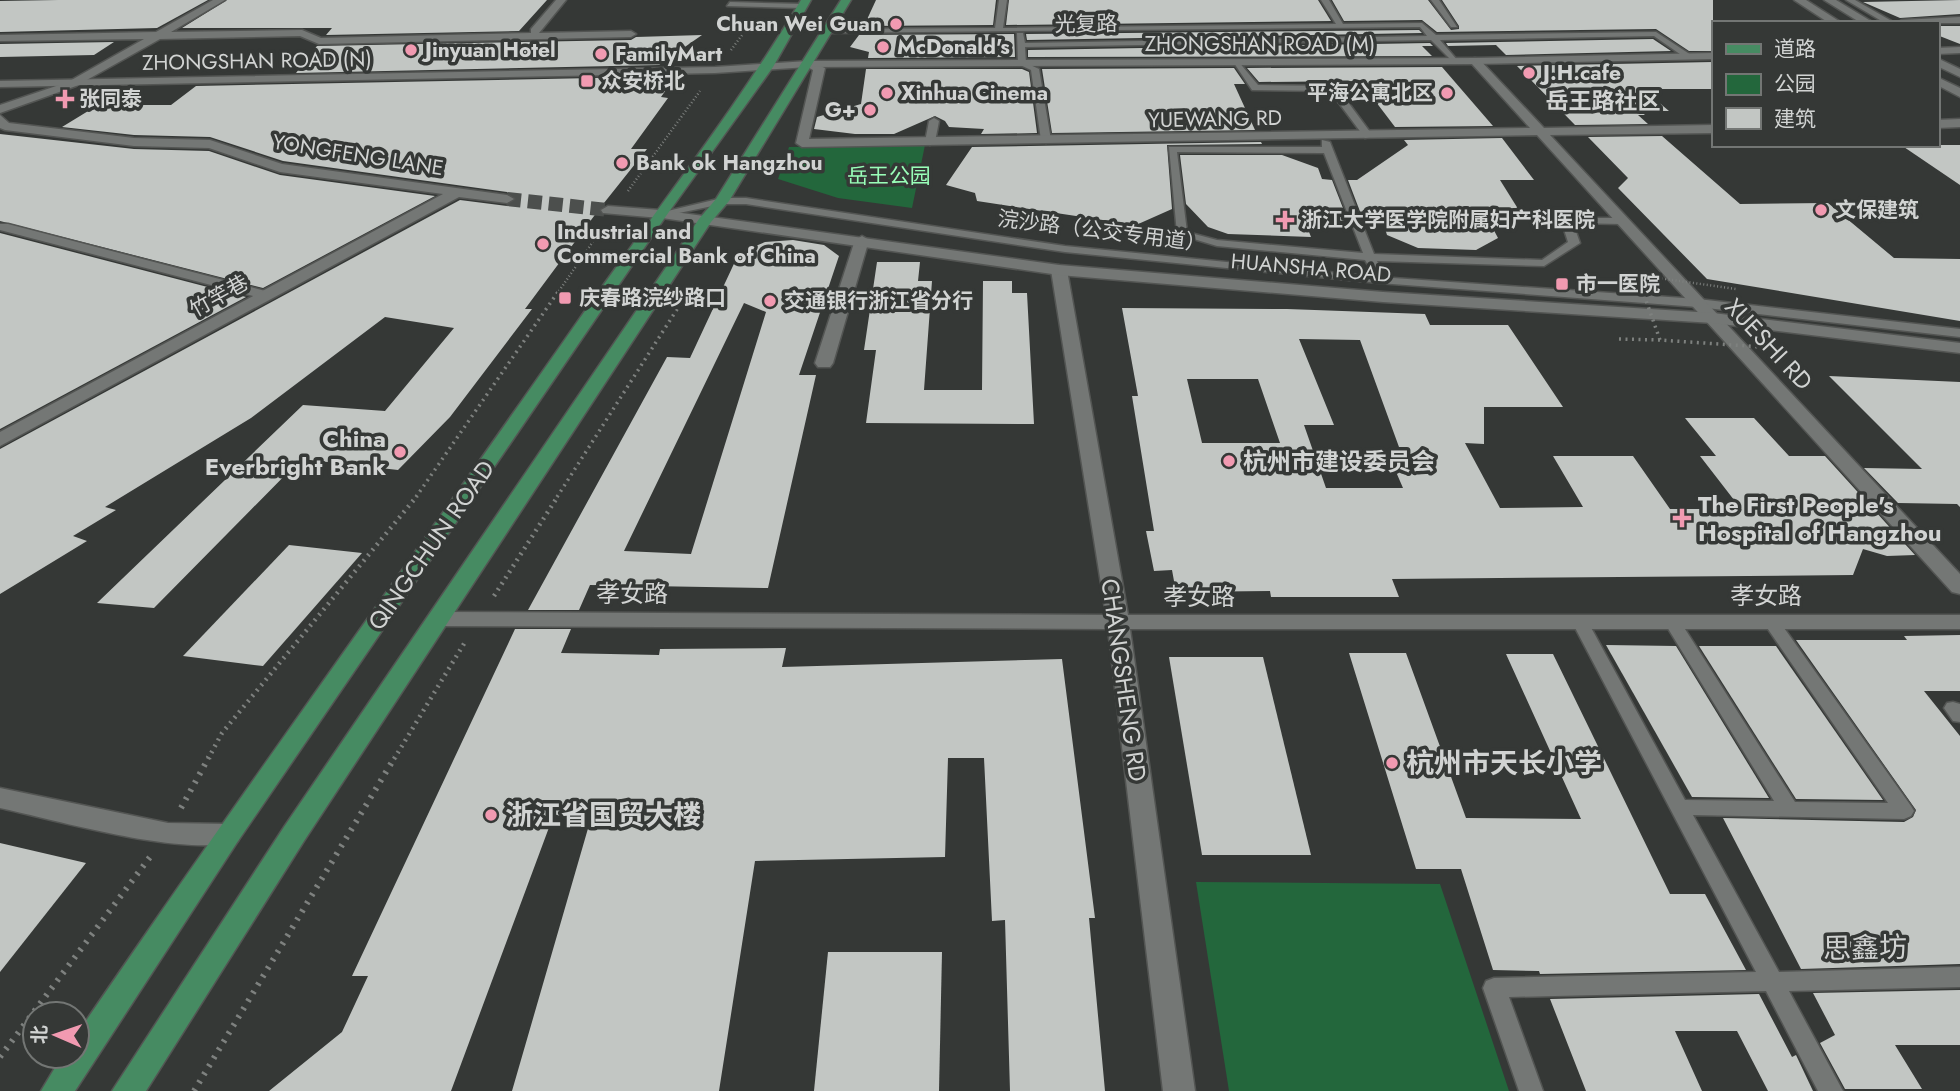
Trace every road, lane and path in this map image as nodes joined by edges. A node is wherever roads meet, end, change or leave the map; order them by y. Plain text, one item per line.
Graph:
1 (220, 0) edge
2 (561, 0) edge
3 (846, 0) edge
4 (1003, 0) edge
5 (1325, 0) edge
6 (1435, 0) edge
7 (1799, 0) edge
8 (1829, 0) edge
9 (1850, 0) edge
10 (804, 3) edge
11 (730, 4) dead end
12 (764, 5) junction
13 (1960, 20) edge
14 (1834, 21) edge
15 (1865, 21) edge
16 (1887, 21) edge
17 (1939, 21) edge
18 (1454, 25) dead end
19 (1341, 26) junction
20 (1020, 29) junction
21 (999, 30) junction
22 (536, 31) dead end
23 (829, 31) junction
24 (164, 33) junction
25 (631, 34) dead end
26 (0, 38) edge
27 (1433, 38) junction
28 (1021, 45) junction
29 (1960, 50) edge
30 (1939, 53) edge
31 (1712, 56) edge
32 (1690, 57) junction
33 (1454, 61) junction
34 (1475, 61) junction
35 (1238, 63) junction
36 (808, 64) junction
37 (1023, 64) junction
38 (766, 67) junction
39 (715, 70) junction
40 (1960, 74) edge
41 (1939, 81) edge
42 (72, 84) junction
43 (0, 85) edge
44 (1960, 93) edge
45 (0, 109) edge
46 (0, 119) edge
47 (934, 121) dead end
48 (1960, 123) edge
49 (1939, 124) edge
50 (1712, 130) edge
51 (1542, 134) junction
52 (1323, 136) junction
53 (1368, 136) junction
54 (1046, 140) junction
55 (930, 142) junction
56 (1328, 150) junction
57 (459, 191) junction
58 (507, 200) tunnel mouth
59 (722, 201) junction
60 (611, 210) junction
61 (660, 214) junction
62 (706, 219) junction
63 (1620, 221) junction
64 (0, 228) edge
65 (862, 240) junction
66 (1370, 257) junction
67 (1059, 270) junction
68 (696, 280) dead end
69 (1379, 280) junction
70 (1736, 289) dead end
71 (265, 295) junction
72 (1698, 303) junction
73 (1713, 318) junction
74 (1960, 333) edge
75 (1619, 339) dead end
76 (1660, 340) junction
77 (1777, 348) dead end
78 (1960, 348) edge
79 (824, 363) dead end
80 (0, 440) edge
81 (1960, 587) edge
82 (439, 619) junction
83 (479, 619) junction
84 (1118, 622) junction
85 (1580, 622) junction
86 (1672, 622) junction
87 (1772, 622) junction
88 (1960, 622) edge
89 (0, 798) edge
90 (1679, 807) junction
91 (1789, 809) junction
92 (168, 833) junction
93 (228, 834) junction
94 (1960, 977) edge
95 (1772, 980) junction
96 (0, 1056) edge
97 (57, 1091) edge
98 (128, 1091) edge
99 (194, 1091) edge
100 (1179, 1091) edge
101 (1531, 1091) edge
102 (1831, 1091) edge

1 - 24 street
2 - 22 street
3 - 23 main road, QINGCHUN ROAD
4 - 21 lane
5 - 19 lane
6 - 18 lane
7 - 14 street
8 - 15 street
9 - 16 lane
10 - 12 lane
10 - 38 main road, QINGCHUN ROAD
11 - 12 lane
12 - 39 path
13 - 17 street
19 - 20 lane
19 - 27 lane
20 - 21 lane
20 - 28 lane
21 - 23 lane
23 - 36 main road, QINGCHUN ROAD
24 - 25 street
24 - 26 street
24 - 42 street
27 - 28 lane, 光复路
27 - 32 lane, 光复路
27 - 33 lane
28 - 37 lane
29 - 30 street
30 - 40 street
31 - 32 street, ZHONGSHAN ROAD (M)
32 - 34 street, ZHONGSHAN ROAD (M)
33 - 34 street, ZHONGSHAN ROAD (M)
33 - 35 street, ZHONGSHAN ROAD (M)
34 - 51 street, XUESHI RD
35 - 37 street, ZHONGSHAN ROAD (M)
35 - 53 lane
36 - 37 street, ZHONGSHAN ROAD (M)
36 - 38 street, ZHONGSHAN ROAD (N)
36 - 55 street, YUEWANG RD
36 - 59 main road, QINGCHUN ROAD
37 - 54 lane
38 - 39 street, ZHONGSHAN ROAD (N)
38 - 61 main road, QINGCHUN ROAD
39 - 42 street, ZHONGSHAN ROAD (N)
39 - 60 path
41 - 44 street
42 - 43 street, ZHONGSHAN ROAD (N)
42 - 45 street
46 - 57 street, YONGFENG LANE
47 - 55 lane
48 - 49 street
50 - 51 street, YUEWANG RD
51 - 53 street, YUEWANG RD
51 - 63 street, XUESHI RD
52 - 53 street, YUEWANG RD
52 - 54 street, YUEWANG RD
52 - 56 lane
54 - 55 street, YUEWANG RD
56 - 66 lane
56 - 66 lane
57 - 58 street, YONGFENG LANE
57 - 71 street, 竹竿巷
59 - 61 lane, 浣沙路（公交专用道）
59 - 62 main road, QINGCHUN ROAD
59 - 69 lane, 浣沙路（公交专用道）
60 - 61 street
60 - 92 path
61 - 62 street, HUANSHA ROAD
61 - 93 main road, QINGCHUN ROAD
62 - 65 street, HUANSHA ROAD
62 - 82 main road, QINGCHUN ROAD
63 - 66 lane
63 - 72 street, XUESHI RD
64 - 71 lane
65 - 67 street, HUANSHA ROAD
65 - 79 street
66 - 69 lane
67 - 73 street, HUANSHA ROAD
67 - 84 street, CHANGSHENG RD
68 - 83 path
69 - 72 lane, 浣沙路（公交专用道）
70 - 76 path, bridge
71 - 80 street, 竹竿巷
72 - 73 street, XUESHI RD
72 - 74 lane, 浣沙路（公交专用道）
73 - 78 street, HUANSHA ROAD
73 - 81 street, XUESHI RD
75 - 76 path
76 - 77 path, bridge
82 - 83 street, 孝女路
82 - 98 main road, QINGCHUN ROAD
83 - 84 street, 孝女路
83 - 99 path
84 - 85 street, 孝女路
84 - 100 street, CHANGSHENG RD
85 - 86 street, 孝女路
85 - 90 lane
86 - 87 street, 孝女路
86 - 91 lane
87 - 88 street, 孝女路
87 - 91 lane
89 - 92 street
90 - 91 lane
90 - 95 lane
92 - 93 street
92 - 96 path
93 - 97 main road, QINGCHUN ROAD
94 - 95 lane, 思鑫坊
95 - 101 lane, 思鑫坊
95 - 102 lane

